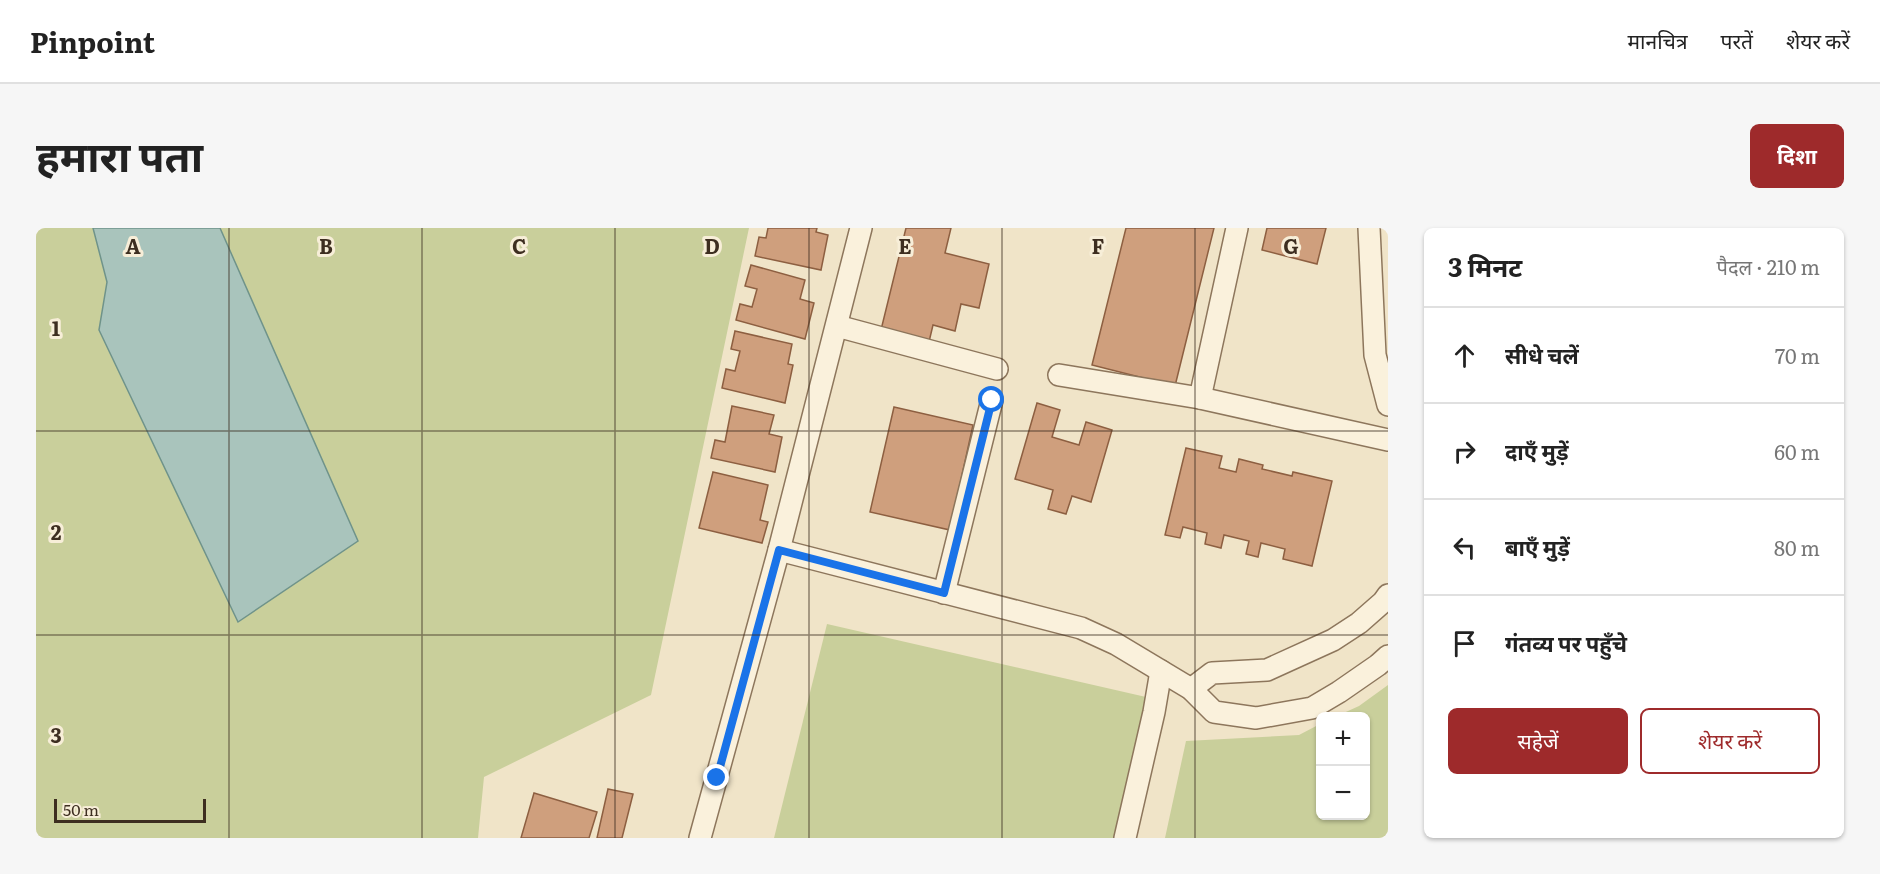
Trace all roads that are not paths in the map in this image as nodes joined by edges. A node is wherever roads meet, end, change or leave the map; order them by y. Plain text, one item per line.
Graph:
1 (861, 228) edge
2 (1237, 228) edge
3 (1369, 228) edge
4 (837, 326) junction
5 (997, 369) dead end
6 (1059, 375) dead end
7 (1200, 398) junction
8 (992, 400) dead end
9 (1388, 405) edge
10 (1388, 440) edge
11 (779, 550) junction
12 (944, 593) junction
13 (1388, 595) edge
14 (1388, 656) edge
15 (1161, 670) junction
16 (1191, 688) junction
17 (700, 838) edge
18 (1125, 838) edge

1 - 4 street
2 - 7 street
3 - 9 street
4 - 5 street
4 - 11 street
6 - 7 street
7 - 10 street
8 - 12 street
11 - 12 street
11 - 17 street
12 - 15 street
13 - 16 street
14 - 16 street
15 - 16 street
15 - 18 street

